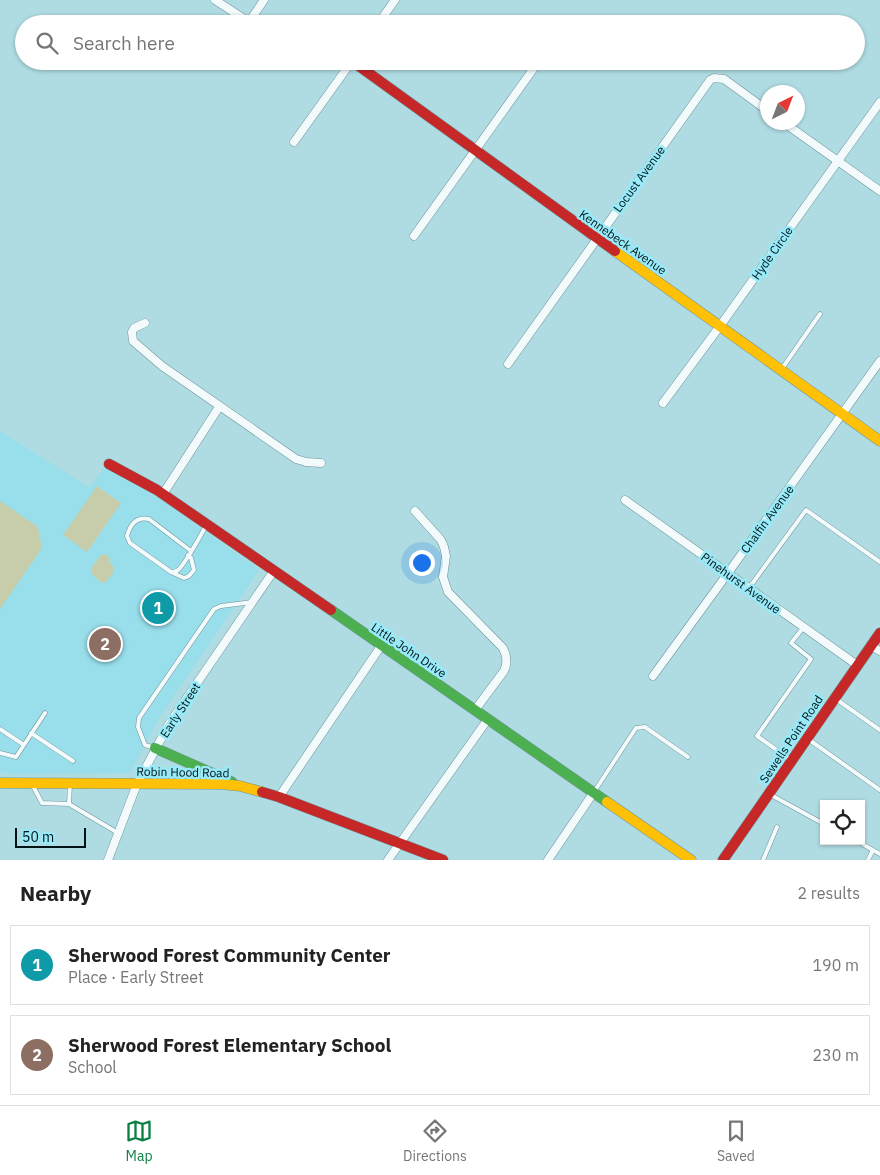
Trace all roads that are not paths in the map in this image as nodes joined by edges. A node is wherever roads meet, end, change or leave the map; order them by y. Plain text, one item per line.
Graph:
1 (215, 0) edge
2 (264, 0) edge
3 (395, 0) edge
4 (238, 15) edge
5 (255, 15) edge
6 (384, 15) edge
7 (346, 70) edge
8 (364, 70) edge
9 (532, 70) edge
10 (880, 102) edge
11 (760, 105) edge
12 (794, 130) edge
13 (294, 142) dead end
14 (474, 151) junction
15 (837, 161) junction
16 (880, 191) edge
17 (414, 236) dead end
18 (597, 238) junction
19 (820, 314) dead end
20 (145, 323) dead end
21 (720, 326) junction
22 (880, 361) edge
23 (508, 364) dead end
24 (781, 370) junction
25 (662, 402) dead end
26 (219, 407) junction
27 (842, 414) junction
28 (880, 441) edge
29 (321, 463) dead end
30 (109, 464) dead end
31 (163, 494) junction
32 (625, 500) dead end
33 (415, 510) dead end
34 (207, 525) junction
35 (189, 553) junction
36 (880, 562) edge
37 (171, 572) junction
38 (273, 572) junction
39 (728, 573) junction
40 (749, 588) junction
41 (252, 602) junction
42 (803, 628) junction
43 (880, 633) edge
44 (381, 646) junction
45 (875, 648) edge
46 (857, 665) junction
47 (653, 676) dead end
48 (834, 698) junction
49 (475, 710) junction
50 (45, 713) dead end
51 (488, 719) junction
52 (0, 729) edge
53 (880, 730) edge
54 (31, 733) junction
55 (807, 738) junction
56 (24, 745) junction
57 (155, 748) junction
58 (0, 753) edge
59 (688, 757) dead end
60 (72, 761) dead end
61 (791, 761) junction
62 (0, 783) edge
63 (32, 784) junction
64 (70, 784) junction
65 (137, 784) junction
66 (240, 786) junction
67 (880, 790) edge
68 (594, 792) junction
69 (769, 794) junction
70 (279, 797) junction
71 (69, 804) junction
72 (820, 822) edge
73 (777, 826) dead end
74 (118, 833) junction
75 (401, 844) junction
76 (864, 845) edge
77 (873, 850) junction
78 (880, 854) edge
79 (108, 860) edge
80 (388, 860) edge
81 (443, 860) edge
82 (548, 860) edge
83 (691, 860) edge
84 (724, 860) edge
85 (763, 860) edge
86 (868, 860) edge

1 - 4 street
2 - 5 street
3 - 6 street
7 - 13 street
8 - 14 street, Kennebeck Avenue
9 - 14 street
10 - 15 street, Hyde Circle
11 - 18 street, Locust Avenue
12 - 15 street
14 - 17 street
14 - 18 street, Kennebeck Avenue
15 - 16 street
15 - 21 street, Hyde Circle
18 - 21 street, Kennebeck Avenue
18 - 23 street, Locust Avenue
19 - 24 lane
20 - 26 street
21 - 24 street, Kennebeck Avenue
21 - 25 street, Hyde Circle
22 - 27 street, Chalfin Avenue
24 - 27 street, Kennebeck Avenue
26 - 29 street
26 - 31 street
27 - 28 street, Kennebeck Avenue
27 - 39 street, Chalfin Avenue
30 - 31 street, Little John Drive
31 - 34 street, Little John Drive
32 - 39 street, Pinehurst Avenue
33 - 49 street
34 - 35 lane
34 - 38 street, Little John Drive
35 - 37 lane
35 - 37 lane
35 - 37 lane
36 - 40 lane
38 - 41 street, Early Street
38 - 44 street, Little John Drive
39 - 40 street, Pinehurst Avenue
39 - 47 street, Chalfin Avenue
40 - 42 street, Pinehurst Avenue
41 - 57 street, Early Street
41 - 57 lane
42 - 46 street, Pinehurst Avenue
42 - 61 lane
43 - 45 street, Sewells Point Road
44 - 49 street, Little John Drive
44 - 70 street
45 - 46 street, Sewells Point Road
46 - 48 street, Sewells Point Road
48 - 53 lane
48 - 55 street, Sewells Point Road
49 - 51 street, Little John Drive
50 - 54 lane
51 - 68 street, Little John Drive
51 - 75 street
52 - 56 lane
54 - 56 lane
54 - 60 lane
55 - 61 street, Sewells Point Road
55 - 67 lane
56 - 58 lane
57 - 65 street, Early Street
57 - 66 street
59 - 68 lane
61 - 69 street, Sewells Point Road
62 - 63 street, Robin Hood Road
63 - 64 street, Robin Hood Road
63 - 71 lane
64 - 65 street, Robin Hood Road
64 - 71 lane
65 - 66 street, Robin Hood Road
65 - 74 street, Early Street
66 - 70 street, Robin Hood Road
68 - 82 street
68 - 83 street, Little John Drive
69 - 72 lane
69 - 84 street, Sewells Point Road
70 - 75 street, Robin Hood Road
71 - 74 lane
73 - 85 lane
74 - 79 street, Early Street
75 - 80 street
75 - 81 street, Robin Hood Road
76 - 77 lane
77 - 78 lane
77 - 86 lane

